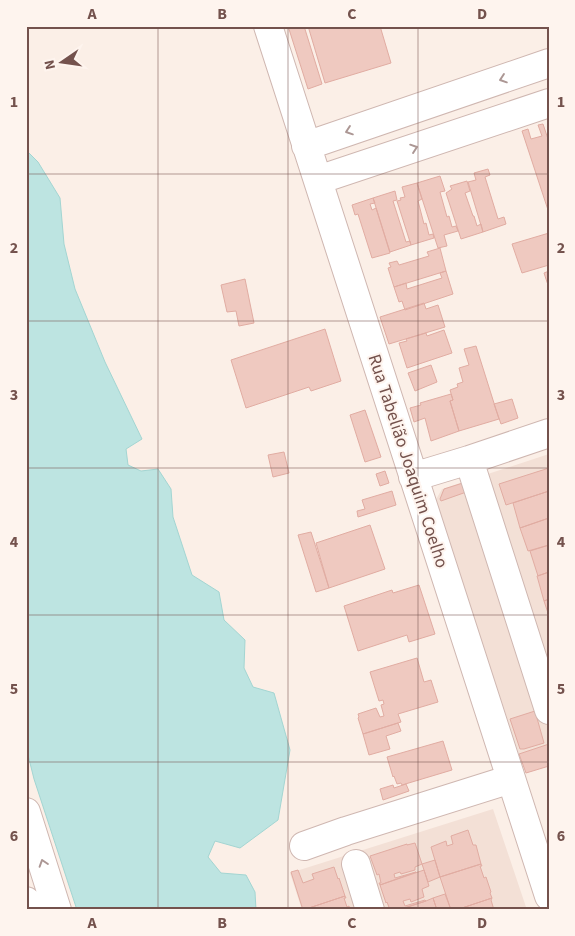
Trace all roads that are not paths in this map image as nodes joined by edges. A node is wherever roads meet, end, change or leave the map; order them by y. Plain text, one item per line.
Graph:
1 (268, 26) edge
2 (549, 63) edge
3 (549, 103) edge
4 (306, 146) junction
5 (318, 180) junction
6 (549, 434) edge
7 (469, 460) junction
8 (413, 477) junction
9 (549, 710) edge
10 (512, 779) junction
11 (26, 812) edge
12 (304, 846) dead end
13 (356, 864) dead end
14 (549, 896) edge
15 (26, 901) edge
16 (29, 910) edge
17 (58, 910) edge
18 (370, 910) edge

1 - 4 street, Rua Tabelião Joaquim Coelho
2 -> 4 street
5 -> 3 street
4 - 5 street, Rua Tabelião Joaquim Coelho
5 - 8 street, Rua Tabelião Joaquim Coelho
6 - 7 street
7 - 8 street
7 - 9 street
8 - 10 street, Rua Tabelião Joaquim Coelho
10 - 12 street
10 - 14 street, Rua Tabelião Joaquim Coelho
17 -> 11 street
13 - 18 street
15 - 16 street

